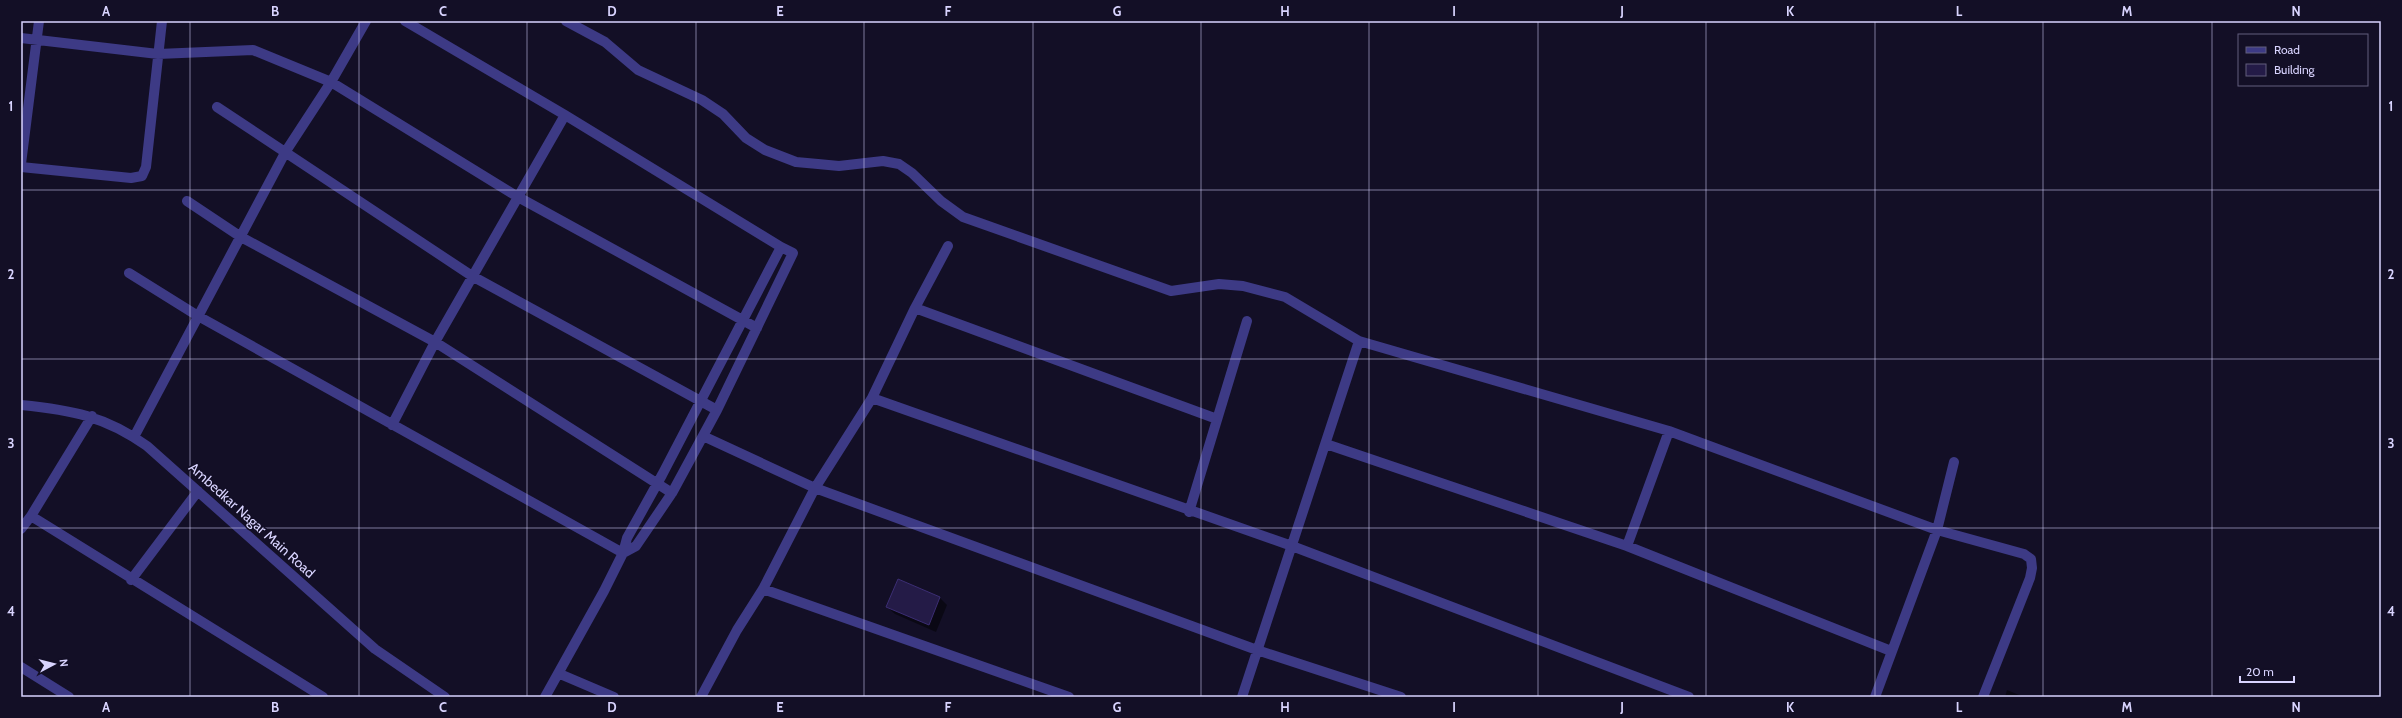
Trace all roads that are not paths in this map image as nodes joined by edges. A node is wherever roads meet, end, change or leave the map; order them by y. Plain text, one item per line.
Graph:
1 (39, 21) edge
2 (162, 21) edge
3 (366, 21) edge
4 (405, 21) edge
5 (566, 21) edge
6 (21, 38) edge
7 (36, 40) junction
8 (158, 54) junction
9 (331, 82) junction
10 (217, 107) dead end
11 (565, 115) junction
12 (22, 143) edge
13 (286, 151) junction
14 (21, 166) edge
15 (518, 197) junction
16 (187, 201) dead end
17 (241, 237) junction
18 (948, 246) dead end
19 (781, 247) junction
20 (129, 273) dead end
21 (472, 276) junction
22 (915, 308) junction
23 (198, 316) junction
24 (743, 320) junction
25 (1247, 321) dead end
26 (757, 328) junction
27 (1359, 341) junction
28 (435, 342) junction
29 (872, 398) junction
30 (701, 401) junction
31 (21, 405) edge
32 (717, 410) junction
33 (92, 416) junction
34 (1217, 420) junction
35 (392, 424) junction
36 (1669, 431) junction
37 (703, 436) junction
38 (134, 437) junction
39 (1326, 444) junction
40 (1954, 462) dead end
41 (657, 484) junction
42 (815, 488) junction
43 (198, 491) junction
44 (672, 493) junction
45 (1189, 512) junction
46 (31, 516) junction
47 (21, 529) edge
48 (1937, 530) junction
49 (1292, 546) junction
50 (1627, 546) junction
51 (622, 553) junction
52 (131, 580) junction
53 (763, 589) junction
54 (1257, 650) junction
55 (1891, 651) junction
56 (21, 667) edge
57 (560, 674) junction
58 (69, 697) edge
59 (323, 697) edge
60 (445, 697) edge
61 (545, 697) edge
62 (614, 697) edge
63 (701, 697) edge
64 (1069, 697) edge
65 (1242, 697) edge
66 (1402, 697) edge
67 (1689, 697) edge
68 (1875, 697) edge
69 (1983, 697) edge

1 - 7 street
2 - 8 street
3 - 9 street
4 - 11 street
5 - 27 street
6 - 7 street
7 - 8 street
7 - 12 street
8 - 9 street
8 - 14 street
9 - 13 street
9 - 15 street
10 - 13 street
11 - 15 street
11 - 19 street
12 - 14 street
13 - 17 street
13 - 21 street
15 - 21 street
15 - 24 street
16 - 17 street
17 - 23 street
17 - 28 street
18 - 22 street
19 - 24 street
19 - 26 street
20 - 23 street
21 - 28 street
21 - 30 street
22 - 29 street
22 - 34 street
23 - 35 street
23 - 38 street
24 - 26 street
24 - 30 street
25 - 34 street
26 - 32 street
27 - 36 street
27 - 39 street
28 - 35 street
28 - 41 street
29 - 42 street
29 - 45 street
30 - 32 street
30 - 41 street
31 - 33 street, Ambedkar Nagar Main Road
32 - 37 street
33 - 38 street, Ambedkar Nagar Main Road
33 - 46 street
34 - 45 street
35 - 51 street
36 - 48 street
36 - 50 street
37 - 42 street
37 - 44 street
38 - 43 street, Ambedkar Nagar Main Road
39 - 49 street
39 - 50 street
40 - 48 street
41 - 44 street
41 - 51 street
42 - 53 street
42 - 54 street
43 - 52 street
43 - 60 street, Ambedkar Nagar Main Road
44 - 51 street
45 - 49 street
46 - 47 street
46 - 52 street
48 - 55 street
48 - 69 street
49 - 54 street
49 - 67 street
50 - 55 street
51 - 57 street
52 - 59 street
53 - 63 street
53 - 64 street
54 - 65 street
54 - 66 street
55 - 68 street
56 - 58 street
57 - 61 street
57 - 62 street

